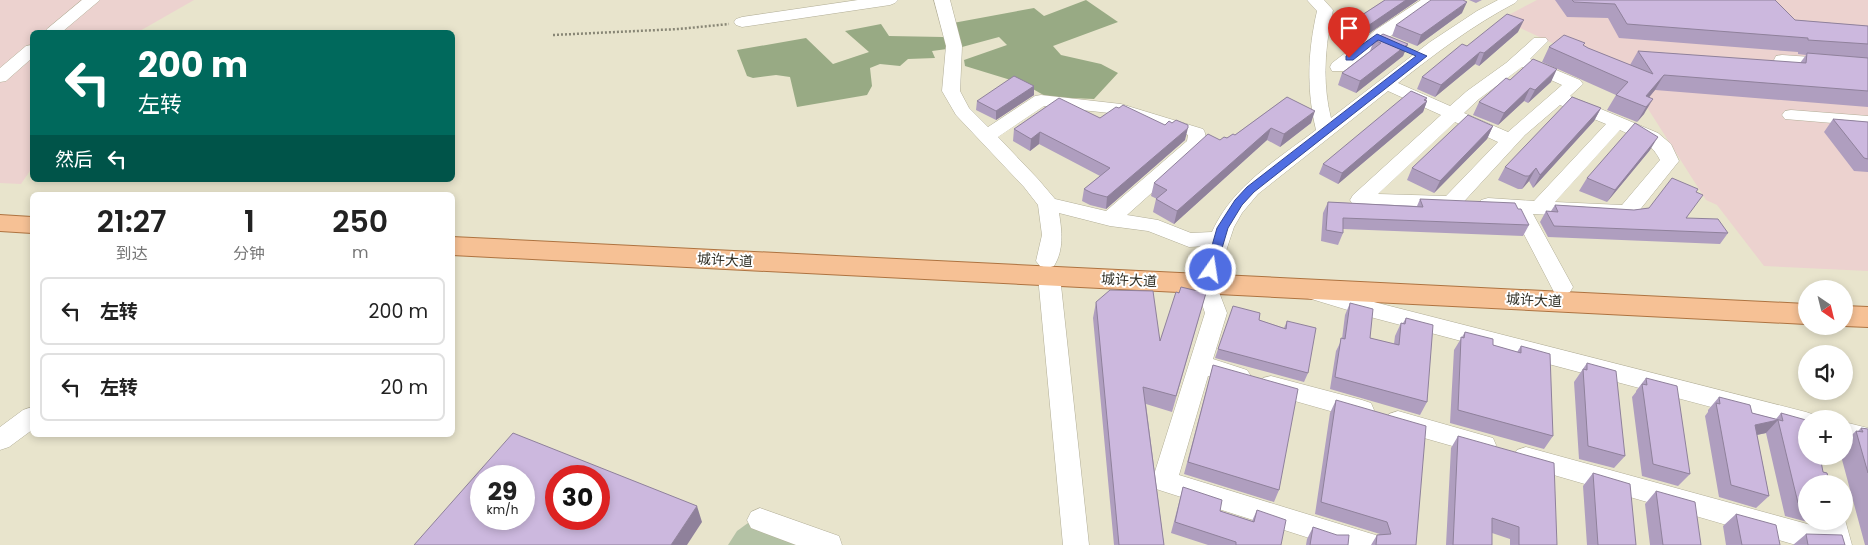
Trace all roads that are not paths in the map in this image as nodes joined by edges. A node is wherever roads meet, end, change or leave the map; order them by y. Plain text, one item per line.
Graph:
1 (92, 0) edge
2 (890, 0) edge
3 (942, 0) edge
4 (1315, 0) edge
5 (1432, 0) edge
6 (1510, 0) edge
7 (742, 22) road end
8 (56, 30) edge
9 (1377, 37) junction
10 (1540, 41) dead end
11 (30, 52) edge
12 (1422, 56) junction
13 (1520, 60) junction
14 (1782, 60) edge
15 (1868, 66) edge
16 (1338, 67) dead end
17 (0, 77) edge
18 (1386, 84) junction
19 (1560, 98) junction
20 (1452, 114) junction
21 (1791, 115) dead end
22 (1868, 121) edge
23 (1616, 122) junction
24 (1326, 131) junction
25 (987, 136) junction
26 (1510, 140) junction
27 (1451, 203) junction
28 (1048, 204) junction
29 (1529, 207) junction
30 (0, 209) edge
31 (30, 211) edge
32 (1110, 219) junction
33 (0, 223) edge
34 (30, 225) edge
35 (455, 232) edge
36 (1218, 239) junction
37 (455, 246) edge
38 (1048, 269) junction
39 (1208, 277) junction
40 (1562, 287) junction
41 (1306, 289) junction
42 (1798, 299) edge
43 (1853, 301) edge
44 (1868, 302) edge
45 (1798, 314) edge
46 (1853, 316) edge
47 (1868, 317) edge
48 (1200, 364) junction
49 (30, 418) edge
50 (1798, 420) edge
51 (1853, 434) edge
52 (1868, 438) edge
53 (0, 440) edge
54 (760, 520) dead end
55 (1835, 530) edge
56 (829, 545) edge
57 (1076, 545) edge
58 (1370, 545) edge
59 (1838, 545) edge

1 - 8 street
2 - 7 street
3 - 25 street
4 - 24 street
5 - 9 street
6 - 12 street
9 - 12 street
9 - 16 street
10 - 13 street
11 - 17 street
12 - 18 street
13 - 19 street
13 - 20 street
14 - 15 street
18 - 20 street
18 - 24 street
19 - 23 street
19 - 26 street
20 - 26 street
20 - 27 street
21 - 22 street
23 - 29 street
23 - 29 street
24 - 36 street
25 - 28 street
25 - 32 street
26 - 27 street
27 - 29 street
28 - 32 street
28 - 38 street
29 - 40 street
30 - 31 main road
32 - 36 street
33 - 34 main road
35 - 38 main road, 城许大道
36 - 39 street
37 - 38 main road, 城许大道
38 - 39 main road, 城许大道
38 - 57 street
39 - 40 main road, 城许大道
39 - 41 main road, 城许大道
39 - 48 street
40 - 42 main road, 城许大道
41 - 45 main road, 城许大道
41 - 50 street
43 - 44 main road
46 - 47 main road
48 - 58 street
48 - 59 street
49 - 53 street
51 - 52 street
54 - 56 street
55 - 59 street

